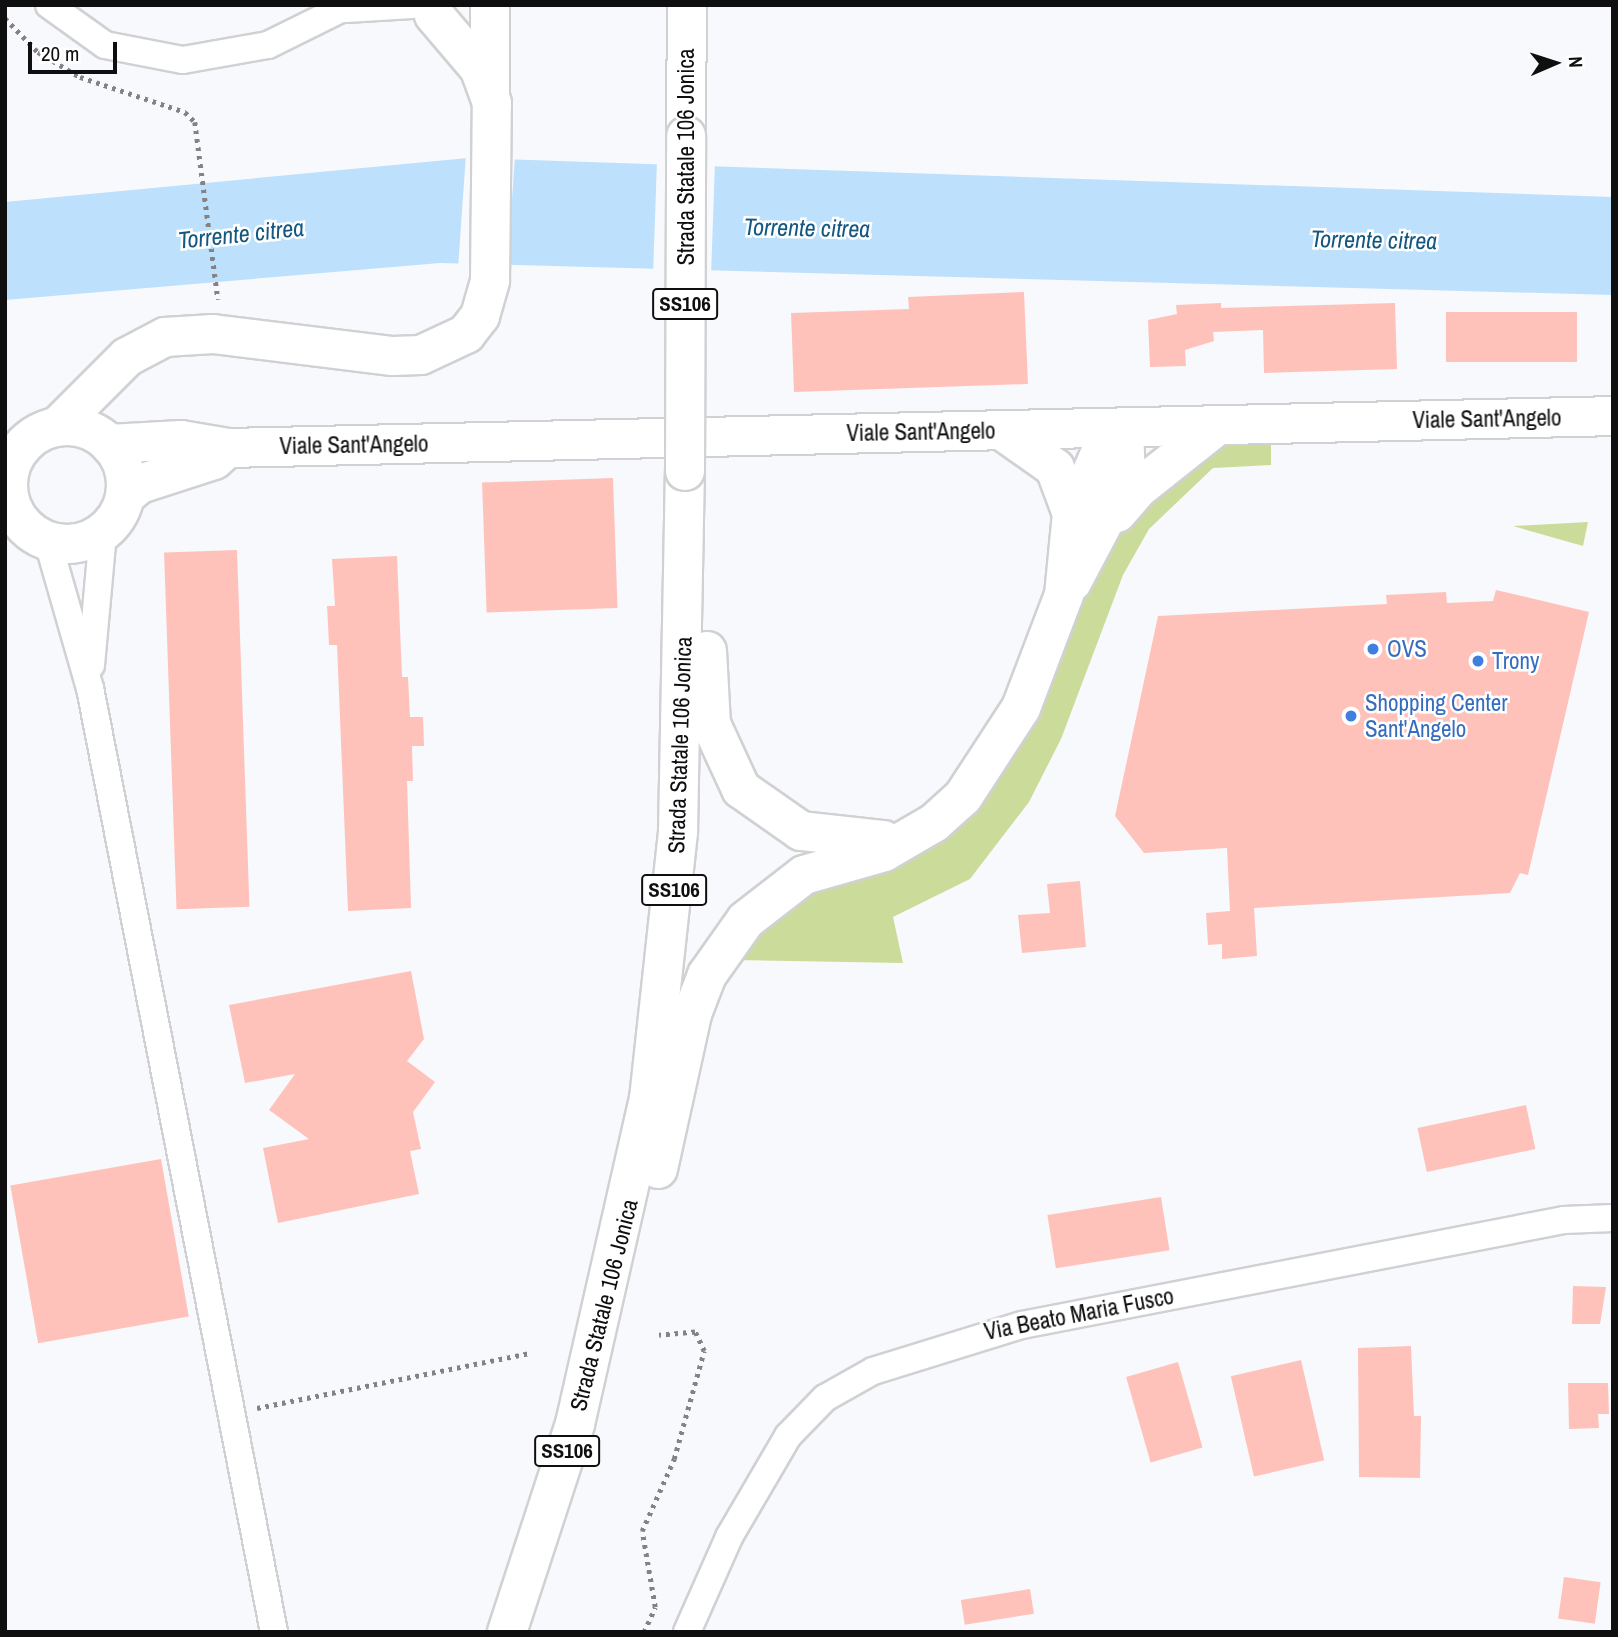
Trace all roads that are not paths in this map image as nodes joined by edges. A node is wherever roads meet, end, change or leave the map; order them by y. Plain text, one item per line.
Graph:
1 (48, 5) edge
2 (477, 5) edge
3 (490, 5) edge
4 (687, 5) edge
5 (348, 7) edge
6 (419, 9) edge
7 (490, 91) junction
8 (127, 357) junction
9 (1613, 416) edge
10 (1217, 426) junction
11 (58, 427) junction
12 (1117, 428) junction
13 (1002, 430) junction
14 (108, 443) junction
15 (228, 448) junction
16 (12, 450) edge
17 (125, 496) junction
18 (9, 505) edge
19 (684, 508) junction
20 (103, 533) junction
21 (1082, 534) junction
22 (48, 542) junction
23 (90, 688) junction
24 (899, 843) junction
25 (1613, 1218) edge
26 (615, 1267) junction
27 (274, 1632) edge
28 (507, 1632) edge
29 (687, 1632) edge

1 - 5 street
2 - 6 main road
3 - 7 main road
4 - 19 main road, Strada Statale 106 Jonica / SS106, bridge
5 - 6 street
6 - 7 main road
7 - 8 main road
8 - 11 main road
8 - 14 main road
9 - 10 main road, Viale Sant'Angelo
10 - 12 main road, Viale Sant'Angelo
10 - 21 main road
11 - 14 main road
11 - 16 main road
12 - 13 main road, Viale Sant'Angelo
12 - 21 main road
13 - 15 main road, Viale Sant'Angelo
13 - 21 main road
14 - 15 main road, Viale Sant'Angelo
14 - 17 main road
15 - 17 main road, Viale Sant'Angelo
16 - 18 main road
17 - 20 main road
18 - 22 main road
19 - 24 main road
19 - 26 main road, Strada Statale 106 Jonica / SS106
20 - 22 main road
20 - 23 street
21 - 24 main road
22 - 23 street
23 - 27 street
24 - 26 main road
25 - 29 street, Via Beato Maria Fusco
26 - 28 main road, Strada Statale 106 Jonica / SS106

